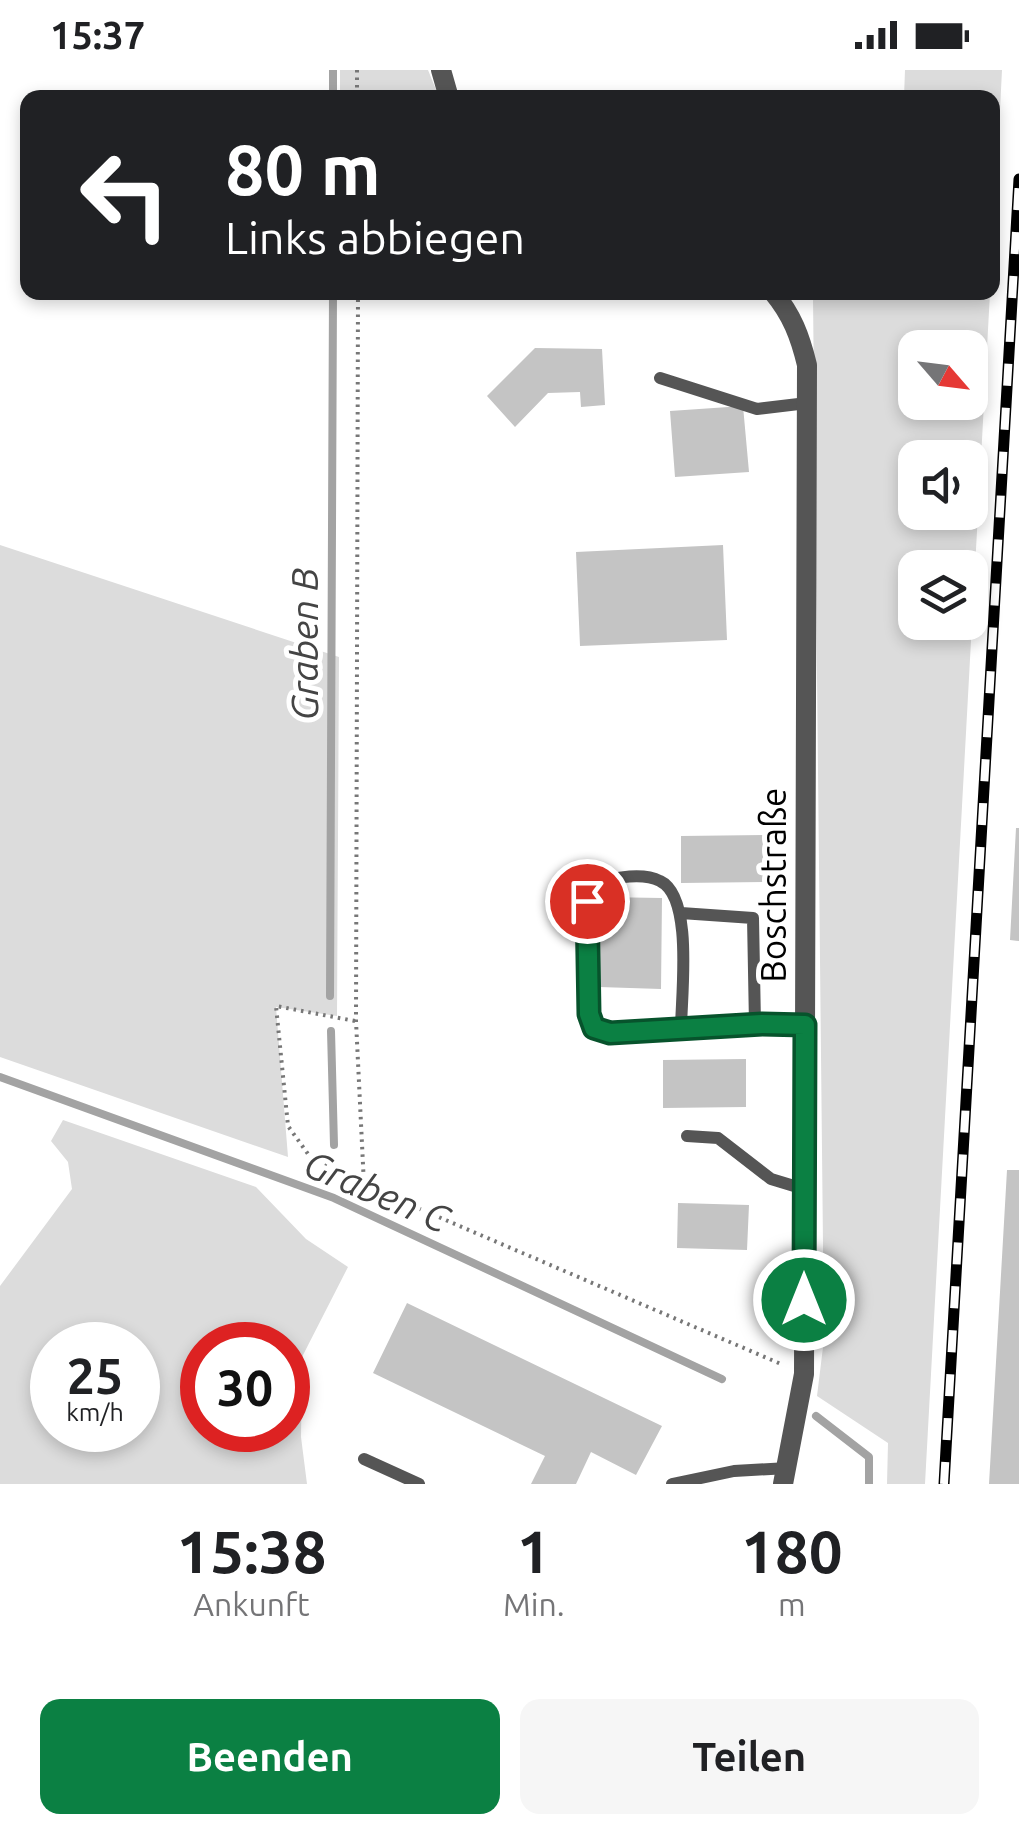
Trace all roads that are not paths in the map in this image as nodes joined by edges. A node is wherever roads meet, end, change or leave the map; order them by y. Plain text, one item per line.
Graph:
1 (779, 300) edge
2 (660, 378) dead end
3 (807, 403) junction
4 (681, 913) junction
5 (755, 1024) junction
6 (805, 1025) junction
7 (681, 1030) junction
8 (688, 1136) dead end
9 (804, 1189) junction
10 (364, 1460) dead end
11 (786, 1476) edge
12 (419, 1484) edge
13 (672, 1484) edge

1 - 3 street, Boschstraße
2 - 3 lane
3 - 6 street, Boschstraße
4 - 5 lane
4 - 7 lane
4 - 7 lane
5 - 6 lane
5 - 7 lane
6 - 9 street, Boschstraße
8 - 9 lane
9 - 11 street, Boschstraße
10 - 12 lane
11 - 13 lane

